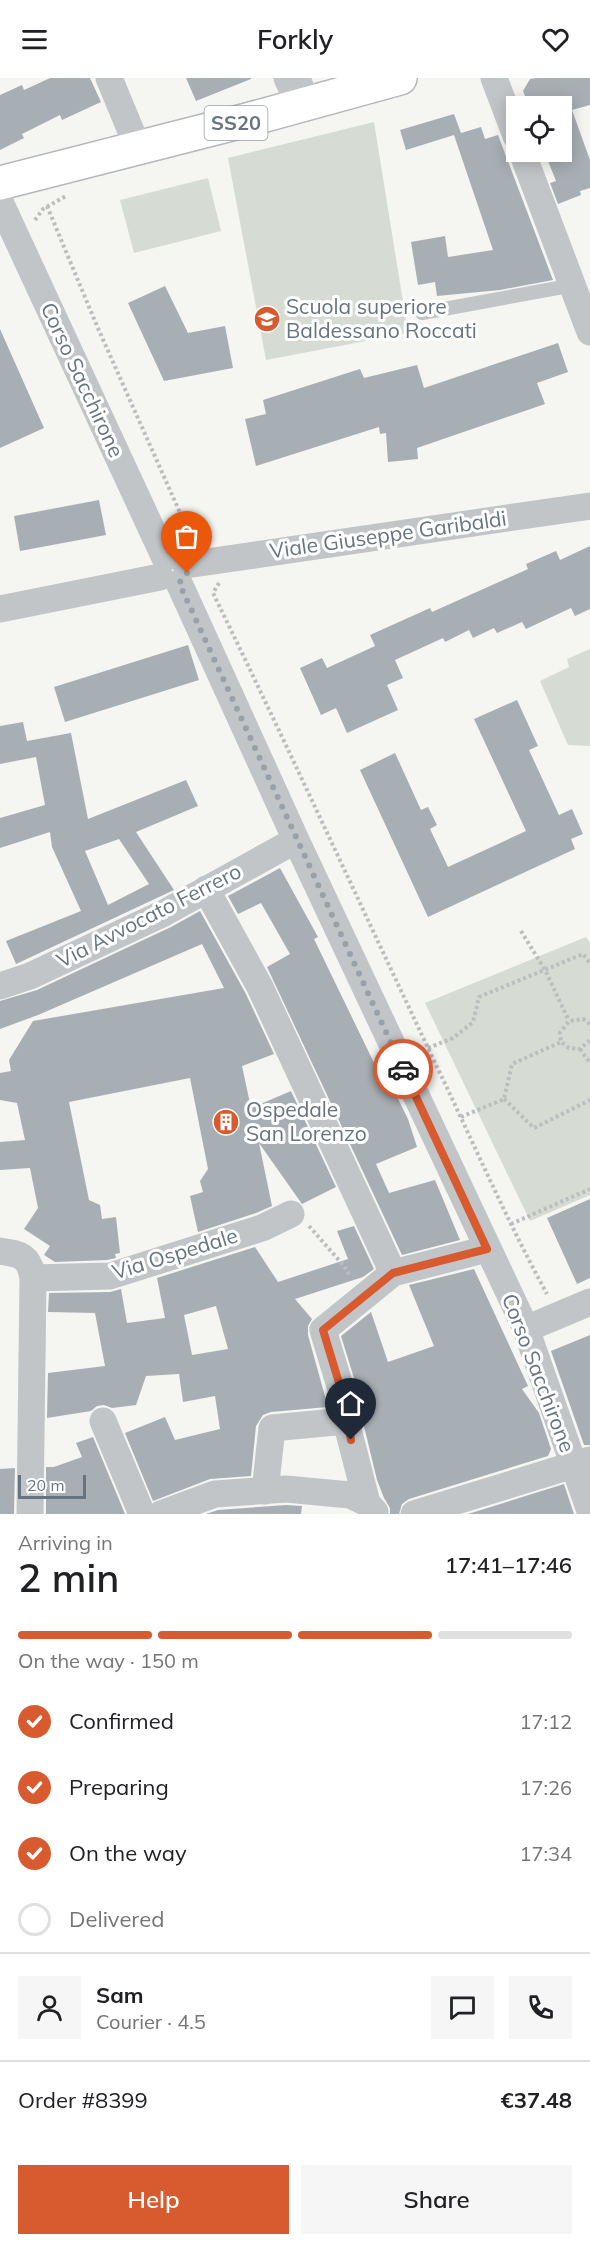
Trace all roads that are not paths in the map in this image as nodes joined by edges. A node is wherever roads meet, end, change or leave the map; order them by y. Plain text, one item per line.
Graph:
1 (109, 78) edge
2 (400, 78) edge
3 (494, 78) edge
4 (301, 91) edge
5 (506, 110) edge
6 (138, 148) junction
7 (526, 162) edge
8 (0, 183) edge
9 (0, 202) edge
10 (581, 293) edge
11 (422, 313) dead end
12 (590, 332) edge
13 (590, 506) edge
14 (173, 571) junction
15 (0, 609) edge
16 (296, 840) junction
17 (206, 889) junction
18 (0, 986) edge
19 (291, 1214) road end
20 (487, 1249) junction
21 (0, 1251) edge
22 (393, 1273) junction
23 (33, 1278) junction
24 (590, 1302) edge
25 (526, 1329) junction
26 (345, 1409) junction
27 (103, 1421) dead end
28 (582, 1462) edge
29 (254, 1499) edge
30 (371, 1509) edge
31 (590, 1511) edge
32 (30, 1514) edge
33 (142, 1514) edge
34 (161, 1514) edge
35 (414, 1514) edge

1 - 6 street
2 - 4 main road, SS20
3 - 5 street
4 - 6 main road, SS20
6 - 8 main road, SS20
7 - 10 street
9 - 14 street, Corso Sacchirone
10 - 11 lane
10 - 12 street
13 - 14 street, Viale Giuseppe Garibaldi
14 - 15 street, Viale Giuseppe Garibaldi
14 - 16 street, Corso Sacchirone
16 - 17 street, Via Avvocato Ferrero
16 - 20 street, Corso Sacchirone
17 - 18 street, Via Avvocato Ferrero
17 - 22 street
19 - 23 street, Via Ospedale
20 - 22 street
20 - 25 street, Corso Sacchirone
21 - 23 street
22 - 26 street
23 - 32 street
24 - 25 street
25 - 28 street, Corso Sacchirone
26 - 29 street
26 - 30 street
27 - 33 street
28 - 31 street, Corso Sacchirone
28 - 35 street
29 - 30 street
29 - 34 street

